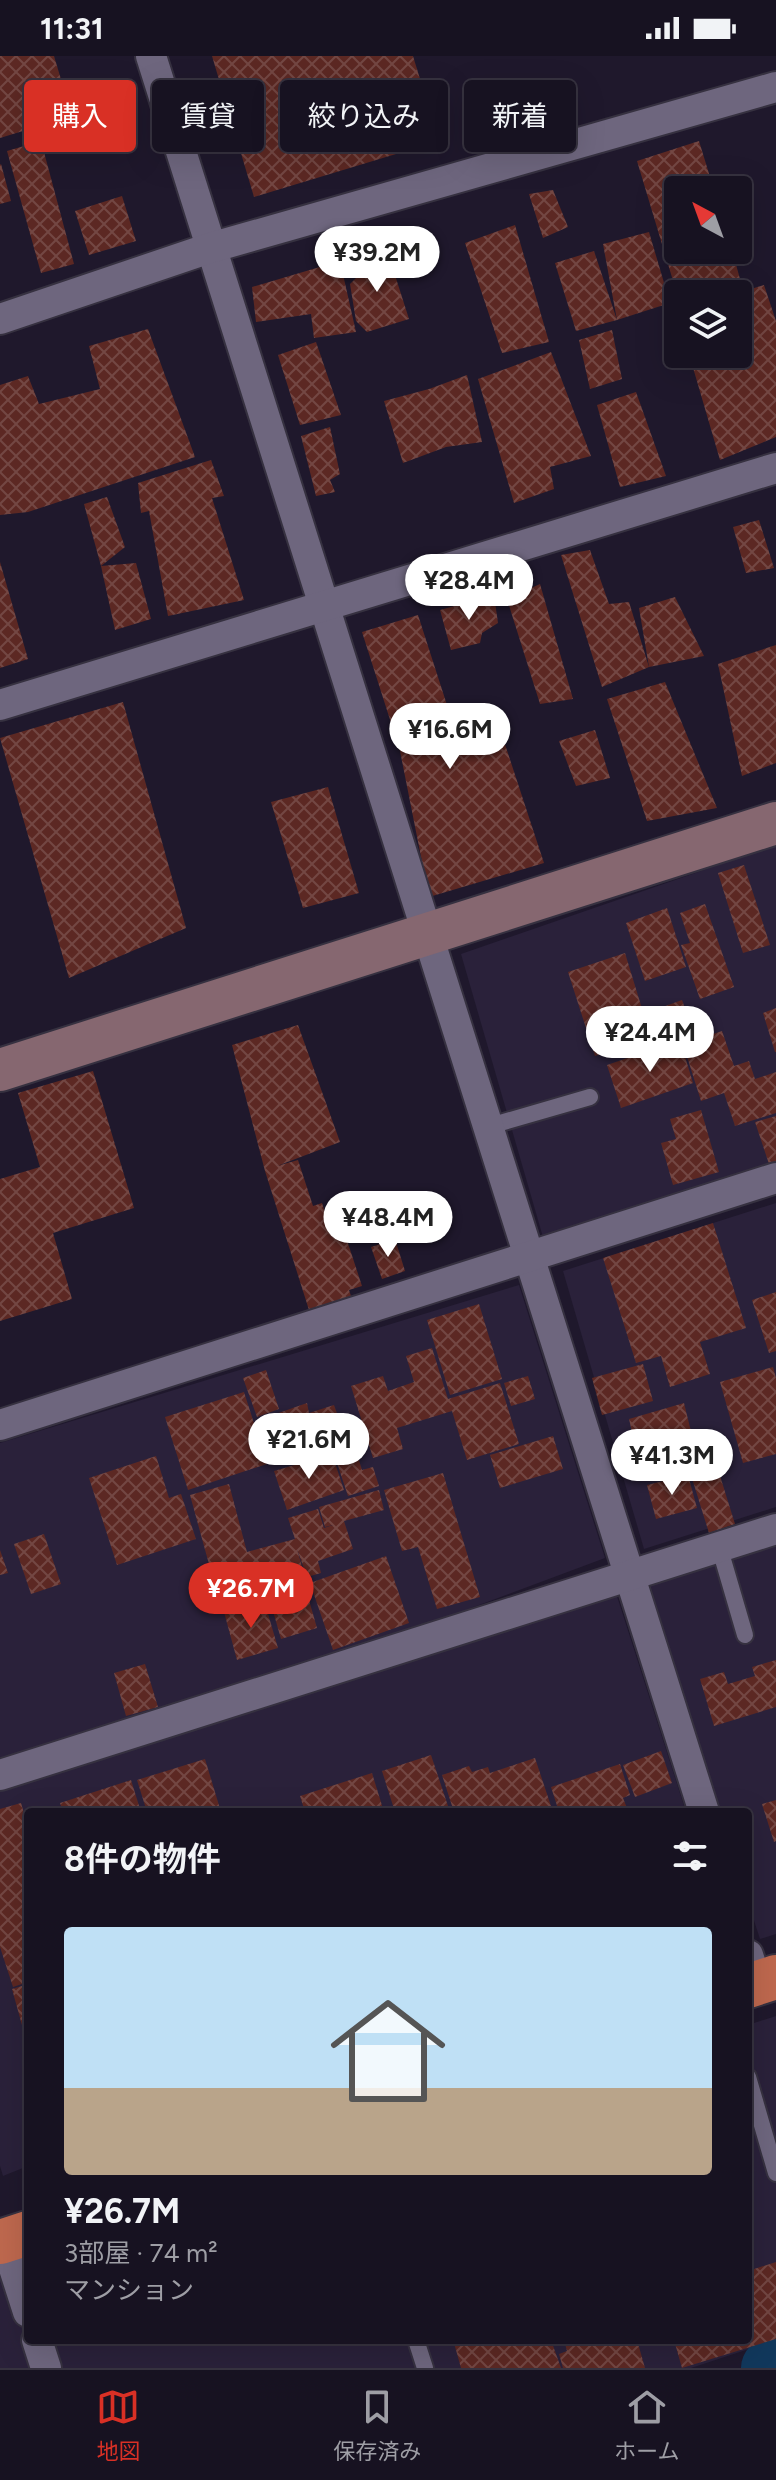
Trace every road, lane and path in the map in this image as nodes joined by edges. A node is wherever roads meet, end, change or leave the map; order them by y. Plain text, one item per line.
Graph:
1 (151, 56) edge
2 (776, 87) edge
3 (210, 248) junction
4 (0, 319) edge
5 (776, 468) edge
6 (325, 604) junction
7 (0, 705) edge
8 (776, 823) edge
9 (429, 932) junction
10 (0, 1070) edge
11 (590, 1097) dead end
12 (490, 1126) junction
13 (776, 1178) edge
14 (531, 1256) junction
15 (0, 1425) edge
16 (776, 1529) edge
17 (719, 1546) junction
18 (631, 1573) junction
19 (745, 1635) dead end
20 (0, 1775) edge
21 (703, 1808) edge
22 (752, 2091) edge
23 (776, 2173) edge
24 (24, 2207) edge
25 (7, 2230) edge
26 (24, 2296) edge
27 (38, 2344) edge
28 (417, 2344) edge
29 (46, 2368) edge
30 (425, 2368) edge

1 - 3 street
2 - 3 street
3 - 4 street
3 - 6 street
5 - 6 street
6 - 7 street
6 - 9 street
8 - 9 street
9 - 10 street
9 - 12 street
11 - 12 lane
12 - 14 street
13 - 14 street
14 - 15 street
14 - 18 street
16 - 17 street
17 - 18 street
17 - 19 lane
18 - 20 street
18 - 21 street
22 - 23 lane
24 - 25 highway
25 - 26 street
27 - 29 street
28 - 30 lane

